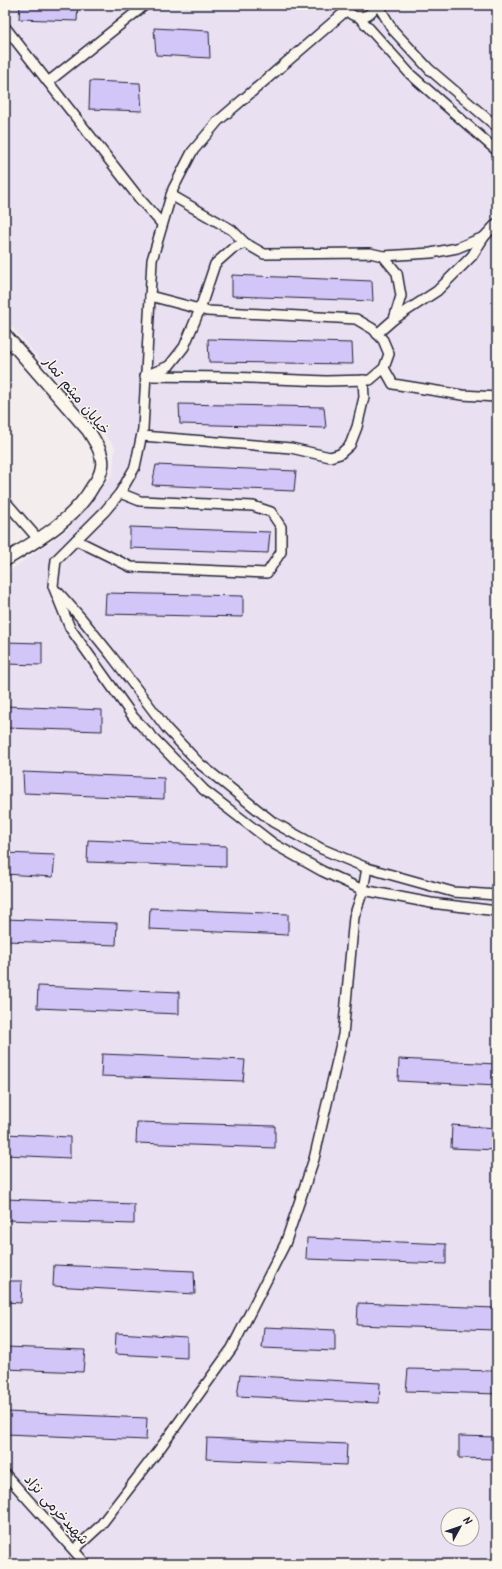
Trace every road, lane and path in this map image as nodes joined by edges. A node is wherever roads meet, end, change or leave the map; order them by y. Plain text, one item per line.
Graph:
1 (146, 5) edge
2 (377, 5) edge
3 (346, 8) edge
4 (359, 17) junction
5 (5, 27) edge
6 (48, 82) junction
7 (497, 127) edge
8 (497, 151) edge
9 (171, 195) junction
10 (497, 223) edge
11 (162, 224) junction
12 (484, 238) junction
13 (245, 243) junction
14 (383, 256) junction
15 (150, 296) junction
16 (200, 309) junction
17 (394, 319) junction
18 (377, 334) junction
19 (7, 340) edge
20 (384, 368) junction
21 (145, 376) junction
22 (363, 380) junction
23 (497, 397) edge
24 (142, 436) junction
25 (120, 493) junction
26 (5, 501) edge
27 (39, 540) junction
28 (76, 540) junction
29 (5, 560) edge
30 (53, 586) junction
31 (367, 868) junction
32 (363, 890) junction
33 (497, 895) edge
34 (497, 911) edge
35 (5, 1474) edge
36 (74, 1550) junction
37 (86, 1564) edge

1 - 6 street
2 - 4 street
2 - 7 street
3 - 4 street
3 - 9 street
4 - 8 street
5 - 6 street
6 - 11 street
9 - 11 street
9 - 13 street
10 - 12 street
11 - 15 street
12 - 14 street
12 - 17 street
13 - 14 street
13 - 16 street
14 - 17 street
15 - 16 street
15 - 21 street
16 - 18 street
16 - 21 street
17 - 18 street
18 - 20 street
19 - 27 street, خیابان میثم تمار
20 - 22 street
20 - 23 street
21 - 22 street
21 - 24 street
22 - 24 street
24 - 25 street
25 - 28 street
25 - 28 street
26 - 27 street
27 - 29 street, خیابان میثم تمار
28 - 30 street
30 - 31 street
30 - 32 street
31 - 32 street
31 - 33 street
32 - 34 street
32 - 36 street
35 - 36 street, شهیدخرمی نژاد
36 - 37 street, شهیدخرمی نژاد

